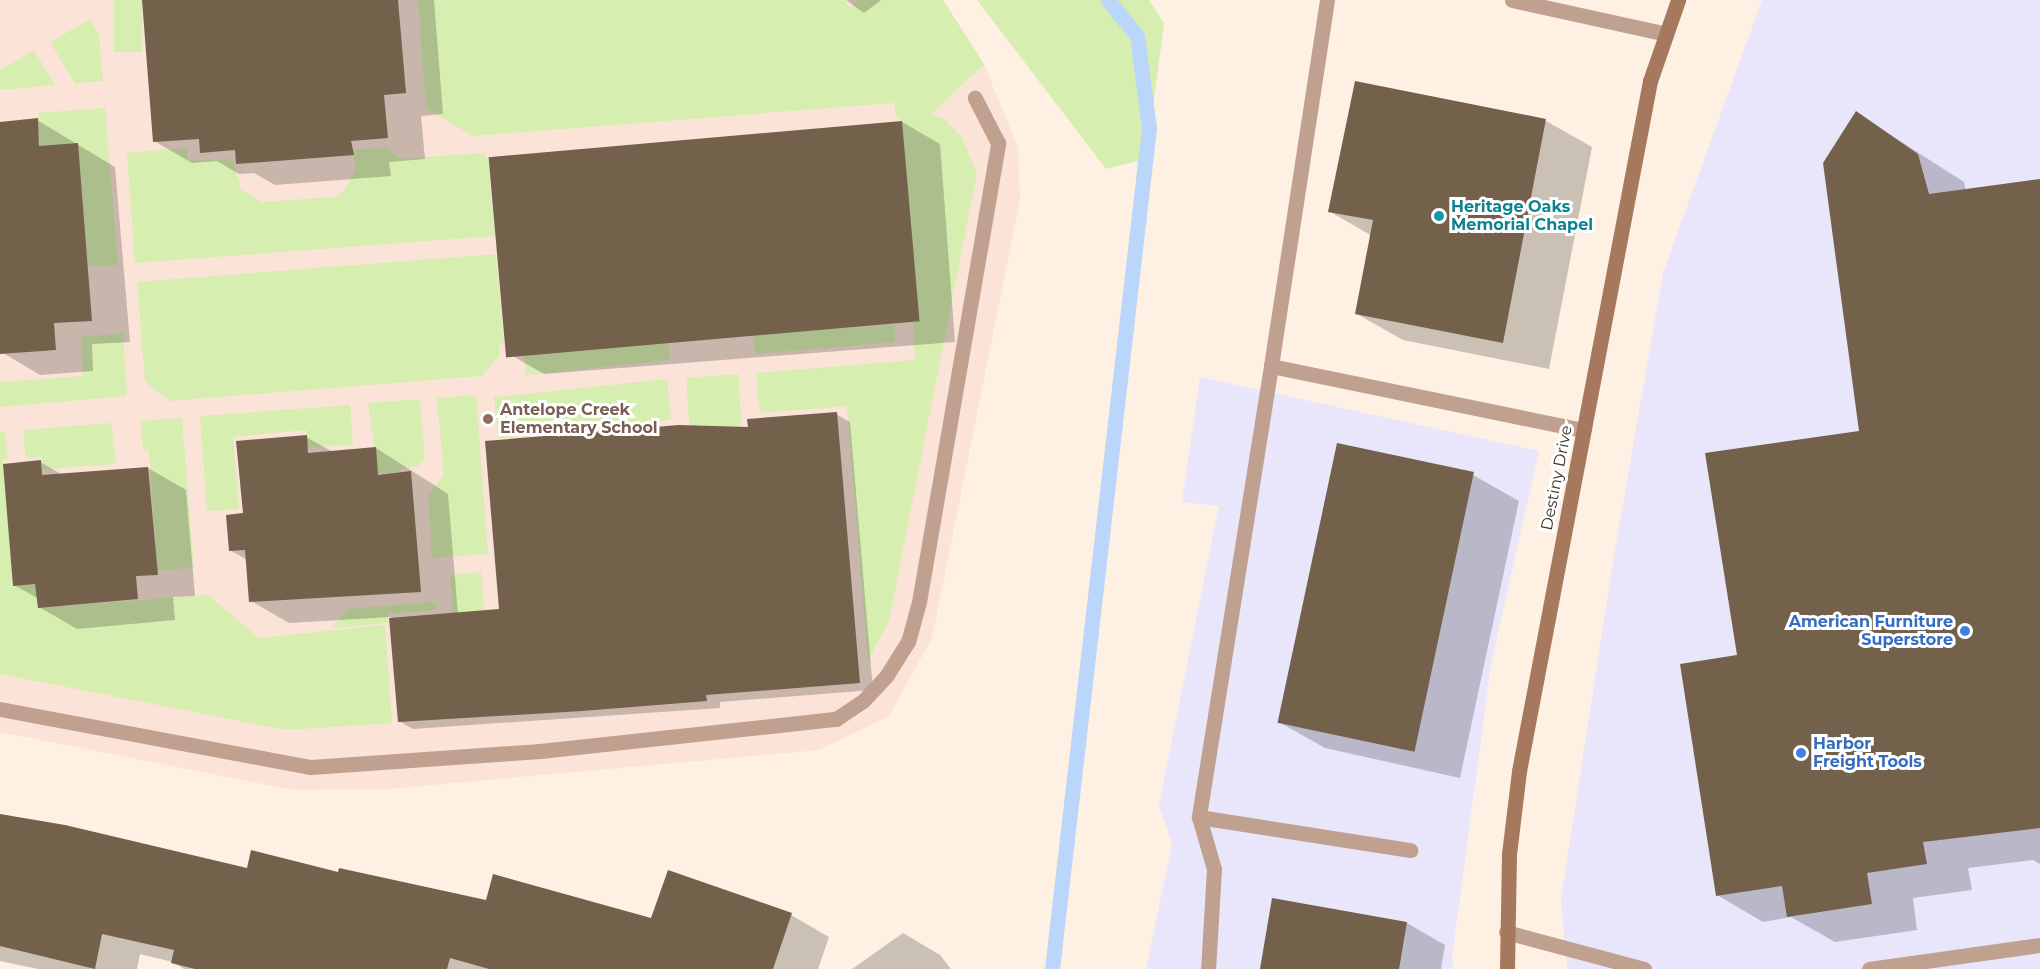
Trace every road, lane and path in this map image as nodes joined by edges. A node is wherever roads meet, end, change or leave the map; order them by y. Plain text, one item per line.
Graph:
1 (1327, 0) edge
2 (1512, 0) edge
3 (1678, 0) edge
4 (1666, 34) junction
5 (975, 98) dead end
6 (1271, 366) junction
7 (1584, 430) junction
8 (0, 709) edge
9 (1199, 817) junction
10 (1410, 850) dead end
11 (1506, 932) junction
12 (2040, 945) edge
13 (1208, 969) edge
14 (1507, 969) edge
15 (1644, 969) edge
16 (1869, 969) edge

1 - 6 lane
2 - 4 lane
3 - 4 street, Destiny Drive
4 - 7 street, Destiny Drive
5 - 8 lane
6 - 7 lane
6 - 9 lane
7 - 11 street, Destiny Drive
9 - 10 lane
9 - 13 lane
11 - 14 street, Destiny Drive
11 - 15 lane
12 - 16 lane

